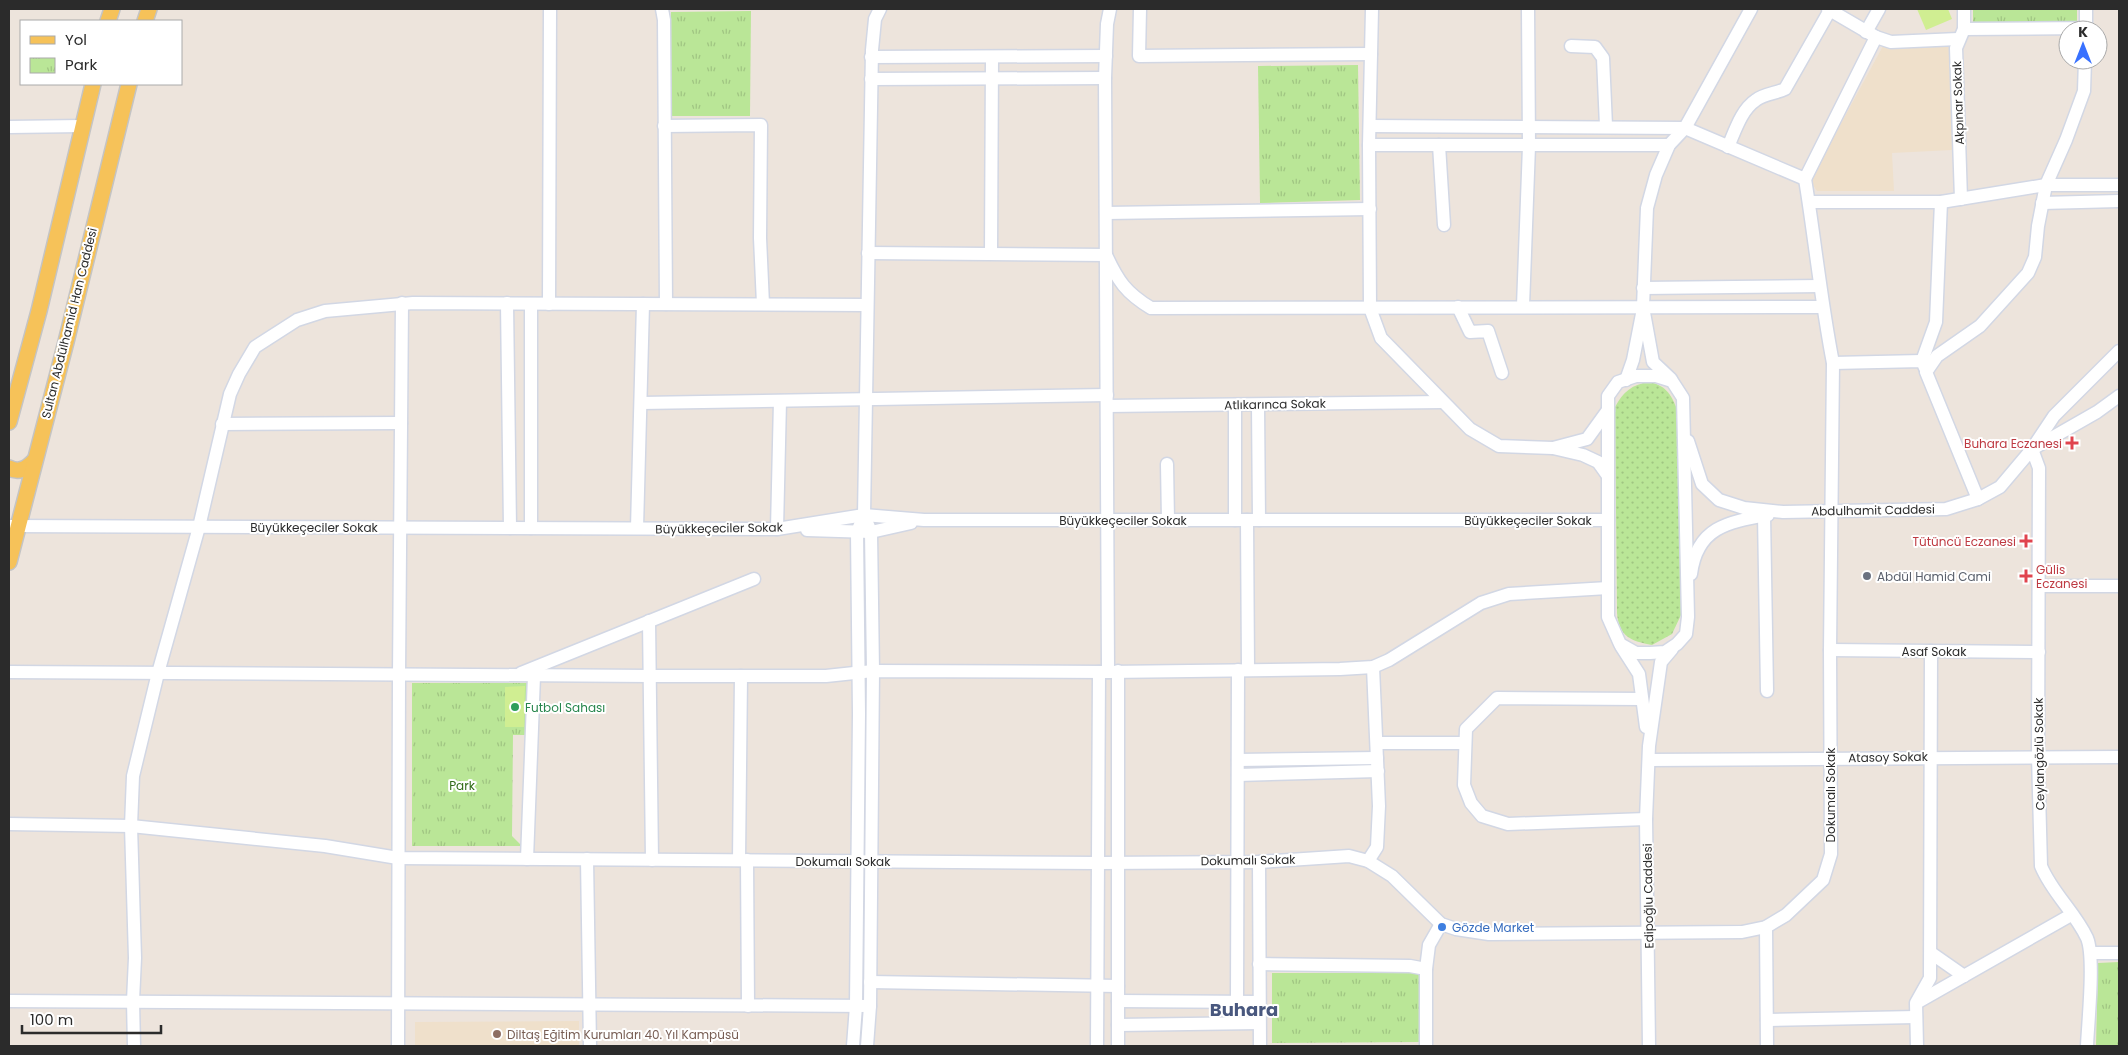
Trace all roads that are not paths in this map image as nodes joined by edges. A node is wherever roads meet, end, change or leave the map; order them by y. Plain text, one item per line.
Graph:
1 (550, 9) edge
2 (662, 9) edge
3 (880, 9) edge
4 (1110, 9) edge
5 (1140, 9) edge
6 (1372, 9) edge
7 (1528, 9) edge
8 (1751, 9) edge
9 (1829, 9) edge
10 (1878, 9) edge
11 (1964, 9) edge
12 (2058, 30) edge
13 (1871, 34) junction
14 (1961, 34) junction
15 (1571, 46) dead end
16 (1371, 54) junction
17 (1106, 56) junction
18 (872, 57) junction
19 (992, 57) junction
20 (2085, 70) edge
21 (871, 78) junction
22 (992, 78) junction
23 (1105, 78) junction
24 (93, 85) edge
25 (129, 85) edge
26 (82, 126) junction
27 (664, 126) junction
28 (1370, 126) junction
29 (1528, 126) junction
30 (1606, 126) junction
31 (9, 127) edge
32 (1685, 128) junction
33 (1369, 145) junction
34 (1439, 145) junction
35 (1669, 145) junction
36 (1529, 146) junction
37 (1728, 147) junction
38 (1805, 179) junction
39 (2046, 185) junction
40 (2119, 185) edge
41 (1961, 198) junction
42 (2119, 201) edge
43 (1809, 202) junction
44 (1941, 202) junction
45 (2042, 203) junction
46 (1370, 209) junction
47 (1106, 213) junction
48 (1444, 225) dead end
49 (868, 253) junction
50 (991, 253) junction
51 (1106, 255) junction
52 (1820, 286) junction
53 (1643, 288) junction
54 (402, 303) junction
55 (507, 303) junction
56 (531, 304) junction
57 (550, 304) junction
58 (643, 304) junction
59 (666, 304) junction
60 (763, 304) junction
61 (867, 305) junction
62 (1523, 306) junction
63 (1643, 306) junction
64 (1458, 307) junction
65 (1823, 307) junction
66 (1370, 308) junction
67 (2119, 351) edge
68 (1832, 363) junction
69 (1924, 367) junction
70 (1502, 373) dead end
71 (1626, 380) junction
72 (1672, 381) junction
73 (2119, 396) edge
74 (866, 399) junction
75 (1107, 400) junction
76 (780, 401) junction
77 (1443, 402) junction
78 (640, 403) junction
79 (1235, 405) junction
80 (1258, 405) junction
81 (1608, 410) junction
82 (9, 422) edge
83 (401, 423) junction
84 (222, 424) junction
85 (1684, 430) junction
86 (1553, 448) junction
87 (2032, 450) junction
88 (34, 461) junction
89 (1167, 464) dead end
90 (9, 468) edge
91 (1608, 476) junction
92 (1978, 499) junction
93 (1831, 511) junction
94 (1783, 512) junction
95 (864, 515) junction
96 (1764, 515) junction
97 (924, 520) junction
98 (1108, 520) junction
99 (1168, 520) junction
100 (1247, 520) junction
101 (1608, 520) junction
102 (13, 526) edge
103 (199, 527) junction
104 (400, 528) junction
105 (510, 528) junction
106 (531, 528) junction
107 (637, 528) junction
108 (777, 529) junction
109 (857, 532) junction
110 (871, 532) junction
111 (9, 562) edge
112 (754, 579) dead end
113 (2039, 586) junction
114 (2119, 586) edge
115 (1608, 588) junction
116 (1687, 602) junction
117 (649, 621) junction
118 (1620, 644) junction
119 (1677, 644) junction
120 (1830, 650) junction
121 (1931, 651) junction
122 (2039, 652) junction
123 (1374, 666) junction
124 (1243, 670) junction
125 (873, 671) junction
126 (9, 672) edge
127 (858, 672) junction
128 (1108, 672) junction
129 (158, 674) junction
130 (399, 675) junction
131 (514, 676) junction
132 (534, 676) junction
133 (650, 676) junction
134 (741, 676) junction
135 (1767, 692) dead end
136 (1642, 700) junction
137 (1377, 743) junction
138 (1465, 743) junction
139 (1649, 746) junction
140 (2038, 756) junction
141 (1931, 757) junction
142 (2119, 757) edge
143 (1830, 758) junction
144 (1238, 760) junction
145 (1649, 760) junction
146 (1377, 764) junction
147 (1238, 775) junction
148 (1646, 819) junction
149 (9, 824) edge
150 (131, 826) junction
151 (398, 858) junction
152 (527, 859) junction
153 (587, 859) junction
154 (652, 860) junction
155 (743, 860) junction
156 (857, 861) junction
157 (871, 861) junction
158 (1237, 861) junction
159 (1368, 861) junction
160 (1118, 862) junction
161 (1259, 862) junction
162 (1098, 863) junction
163 (2071, 915) junction
164 (1441, 924) junction
165 (1766, 927) junction
166 (1649, 932) junction
167 (1930, 953) junction
168 (2091, 953) junction
169 (2119, 953) edge
170 (1259, 964) junction
171 (1426, 969) junction
172 (1964, 976) junction
173 (870, 982) junction
174 (1098, 986) junction
175 (1118, 986) junction
176 (9, 1000) edge
177 (133, 1001) junction
178 (1118, 1001) junction
179 (1237, 1002) junction
180 (1259, 1002) junction
181 (398, 1003) junction
182 (1916, 1003) junction
183 (589, 1004) junction
184 (748, 1006) junction
185 (856, 1006) junction
186 (870, 1006) junction
187 (1916, 1017) junction
188 (1767, 1020) junction
189 (1259, 1023) junction
190 (1118, 1025) junction
191 (134, 1046) edge
192 (398, 1046) edge
193 (590, 1046) edge
194 (854, 1046) edge
195 (867, 1046) edge
196 (1097, 1046) edge
197 (1118, 1046) edge
198 (1260, 1046) edge
199 (1426, 1046) edge
200 (1649, 1046) edge
201 (1767, 1046) edge
202 (1917, 1046) edge
203 (2087, 1046) edge

1 - 57 street
2 - 27 street
3 - 18 street
4 - 17 street
5 - 16 street
6 - 16 street
7 - 29 street
8 - 32 street
9 - 13 street
9 - 37 street
10 - 13 street
11 - 14 street, Akpınar Sokak
12 - 14 street
13 - 14 street
13 - 38 street
14 - 41 street, Akpınar Sokak
15 - 30 street
16 - 28 street
17 - 19 street
17 - 23 street
18 - 19 street
18 - 21 street
19 - 22 street
20 - 39 street
21 - 22 street
21 - 49 street
22 - 23 street
22 - 50 street
23 - 47 street
24 - 26 main road
25 - 88 main road, Sultan Abdülhamid Han Caddesi
26 - 31 street
26 - 82 main road
27 - 59 street
27 - 60 street
28 - 29 street
28 - 33 street
29 - 30 street
29 - 36 street
30 - 32 street
32 - 35 street
32 - 37 street
33 - 34 street
33 - 46 street
34 - 36 street
34 - 48 street
35 - 36 street
35 - 53 street
36 - 62 street
37 - 38 street
38 - 43 street, Dokumalı Sokak
39 - 40 street
39 - 41 street
39 - 45 street
41 - 44 street
42 - 45 street
43 - 44 street
43 - 52 street, Dokumalı Sokak
44 - 69 street
45 - 69 street
46 - 47 street
46 - 66 street
47 - 51 street
49 - 50 street
49 - 61 street
50 - 51 street
51 - 66 street
51 - 75 street
52 - 53 street
52 - 65 street, Dokumalı Sokak
53 - 63 street
54 - 55 street
54 - 83 street
54 - 84 street
55 - 56 street
55 - 105 street
56 - 57 street
56 - 106 street
57 - 58 street
58 - 59 street
58 - 78 street
59 - 60 street
60 - 61 street
61 - 74 street
62 - 63 street
62 - 64 street
63 - 65 street
63 - 71 street
63 - 72 street
64 - 66 street
64 - 70 street
65 - 68 street, Dokumalı Sokak
66 - 77 street
67 - 87 street
68 - 69 street
68 - 93 street, Dokumalı Sokak
69 - 92 street
71 - 72 street
71 - 81 street
72 - 85 street
73 - 87 street
74 - 75 street, Atlıkarınca Sokak
74 - 76 street, Atlıkarınca Sokak
74 - 95 street
75 - 79 street, Atlıkarınca Sokak
75 - 98 street
76 - 78 street, Atlıkarınca Sokak
76 - 108 street
77 - 80 street, Atlıkarınca Sokak
77 - 86 street
78 - 107 street
79 - 80 street, Atlıkarınca Sokak
79 - 100 street
80 - 100 street
81 - 86 street
81 - 91 street
83 - 84 street
83 - 104 street
84 - 103 street
85 - 94 street
85 - 116 street
86 - 91 street
87 - 92 street, Abdulhamit Caddesi
87 - 113 street, Ceylangözlü Sokak
88 - 90 main road
88 - 102 main road, Sultan Abdülhamid Han Caddesi
89 - 99 street
91 - 101 street
92 - 93 street, Abdulhamit Caddesi
93 - 94 street, Abdulhamit Caddesi
93 - 120 street, Dokumalı Sokak
94 - 96 street
95 - 97 street, Büyükkeçeciler Sokak
95 - 108 street, Büyükkeçeciler Sokak
95 - 109 street
95 - 110 street
96 - 116 street
96 - 135 street
97 - 98 street, Büyükkeçeciler Sokak
97 - 110 street
98 - 99 street, Büyükkeçeciler Sokak
98 - 128 street
99 - 100 street, Büyükkeçeciler Sokak
100 - 101 street, Büyükkeçeciler Sokak
100 - 124 street
101 - 115 street
102 - 103 street, Büyükkeçeciler Sokak
102 - 111 main road, Sultan Abdülhamid Han Caddesi
103 - 104 street, Büyükkeçeciler Sokak
103 - 129 street
104 - 105 street, Büyükkeçeciler Sokak
104 - 130 street
105 - 106 street, Büyükkeçeciler Sokak
106 - 107 street, Büyükkeçeciler Sokak
107 - 108 street, Büyükkeçeciler Sokak
108 - 109 street
109 - 110 street
109 - 127 street
110 - 125 street
112 - 117 street
113 - 114 street
113 - 122 street, Ceylangözlü Sokak
115 - 118 street
115 - 123 street
116 - 119 street
117 - 131 street
117 - 133 street
118 - 119 street
118 - 136 street
119 - 139 street
120 - 121 street, Asaf Sokak
120 - 143 street, Dokumalı Sokak
121 - 122 street, Asaf Sokak
121 - 141 street
122 - 140 street, Ceylangözlü Sokak
123 - 124 street
123 - 137 street
124 - 128 street
124 - 144 street
125 - 127 street
125 - 128 street
125 - 157 street
126 - 129 street
127 - 134 street
127 - 156 street
128 - 160 street
128 - 162 street
129 - 130 street
129 - 150 street
130 - 131 street
130 - 151 street
131 - 132 street
132 - 133 street
132 - 152 street
133 - 134 street
133 - 154 street
134 - 155 street
136 - 138 street
136 - 139 street
137 - 138 street
137 - 146 street
138 - 148 street
139 - 145 street, Edipoğlu Caddesi
140 - 141 street, Atasoy Sokak
140 - 142 street, Atasoy Sokak
140 - 163 street, Ceylangözlü Sokak
141 - 143 street, Atasoy Sokak
141 - 167 street
143 - 145 street, Atasoy Sokak
143 - 165 street, Dokumalı Sokak
144 - 146 street
144 - 147 street
145 - 148 street, Edipoğlu Caddesi
146 - 147 street
146 - 159 street
147 - 158 street
148 - 166 street, Edipoğlu Caddesi
149 - 150 street, Dokumalı Sokak
150 - 151 street, Dokumalı Sokak
150 - 177 street
151 - 152 street, Dokumalı Sokak
151 - 181 street
152 - 153 street, Dokumalı Sokak
153 - 154 street, Dokumalı Sokak
153 - 183 street
154 - 155 street, Dokumalı Sokak
155 - 156 street, Dokumalı Sokak
155 - 184 street
156 - 157 street, Dokumalı Sokak
156 - 185 street
157 - 162 street, Dokumalı Sokak
157 - 173 street
158 - 160 street, Dokumalı Sokak
158 - 161 street, Dokumalı Sokak
158 - 179 street
159 - 161 street, Dokumalı Sokak
159 - 164 street, Dokumalı Sokak
160 - 162 street, Dokumalı Sokak
160 - 175 street
161 - 170 street
162 - 174 street
163 - 168 street, Ceylangözlü Sokak
163 - 172 street
164 - 166 street, Dokumalı Sokak
164 - 171 street
165 - 166 street, Dokumalı Sokak
165 - 188 street
166 - 200 street, Edipoğlu Caddesi
167 - 172 street
167 - 182 street
168 - 169 street
168 - 203 street, Ceylangözlü Sokak
170 - 171 street
170 - 180 street
171 - 199 street
172 - 182 street
173 - 174 street
173 - 186 street
174 - 175 street
174 - 196 street
175 - 178 street
176 - 177 street
177 - 181 street
177 - 191 street
178 - 179 street
178 - 190 street
179 - 180 street
180 - 189 street
181 - 183 street
181 - 192 street
182 - 187 street
183 - 184 street
183 - 193 street
184 - 185 street
185 - 186 street
185 - 194 street
186 - 195 street
187 - 188 street
187 - 202 street
188 - 201 street
189 - 190 street
189 - 198 street
190 - 197 street

